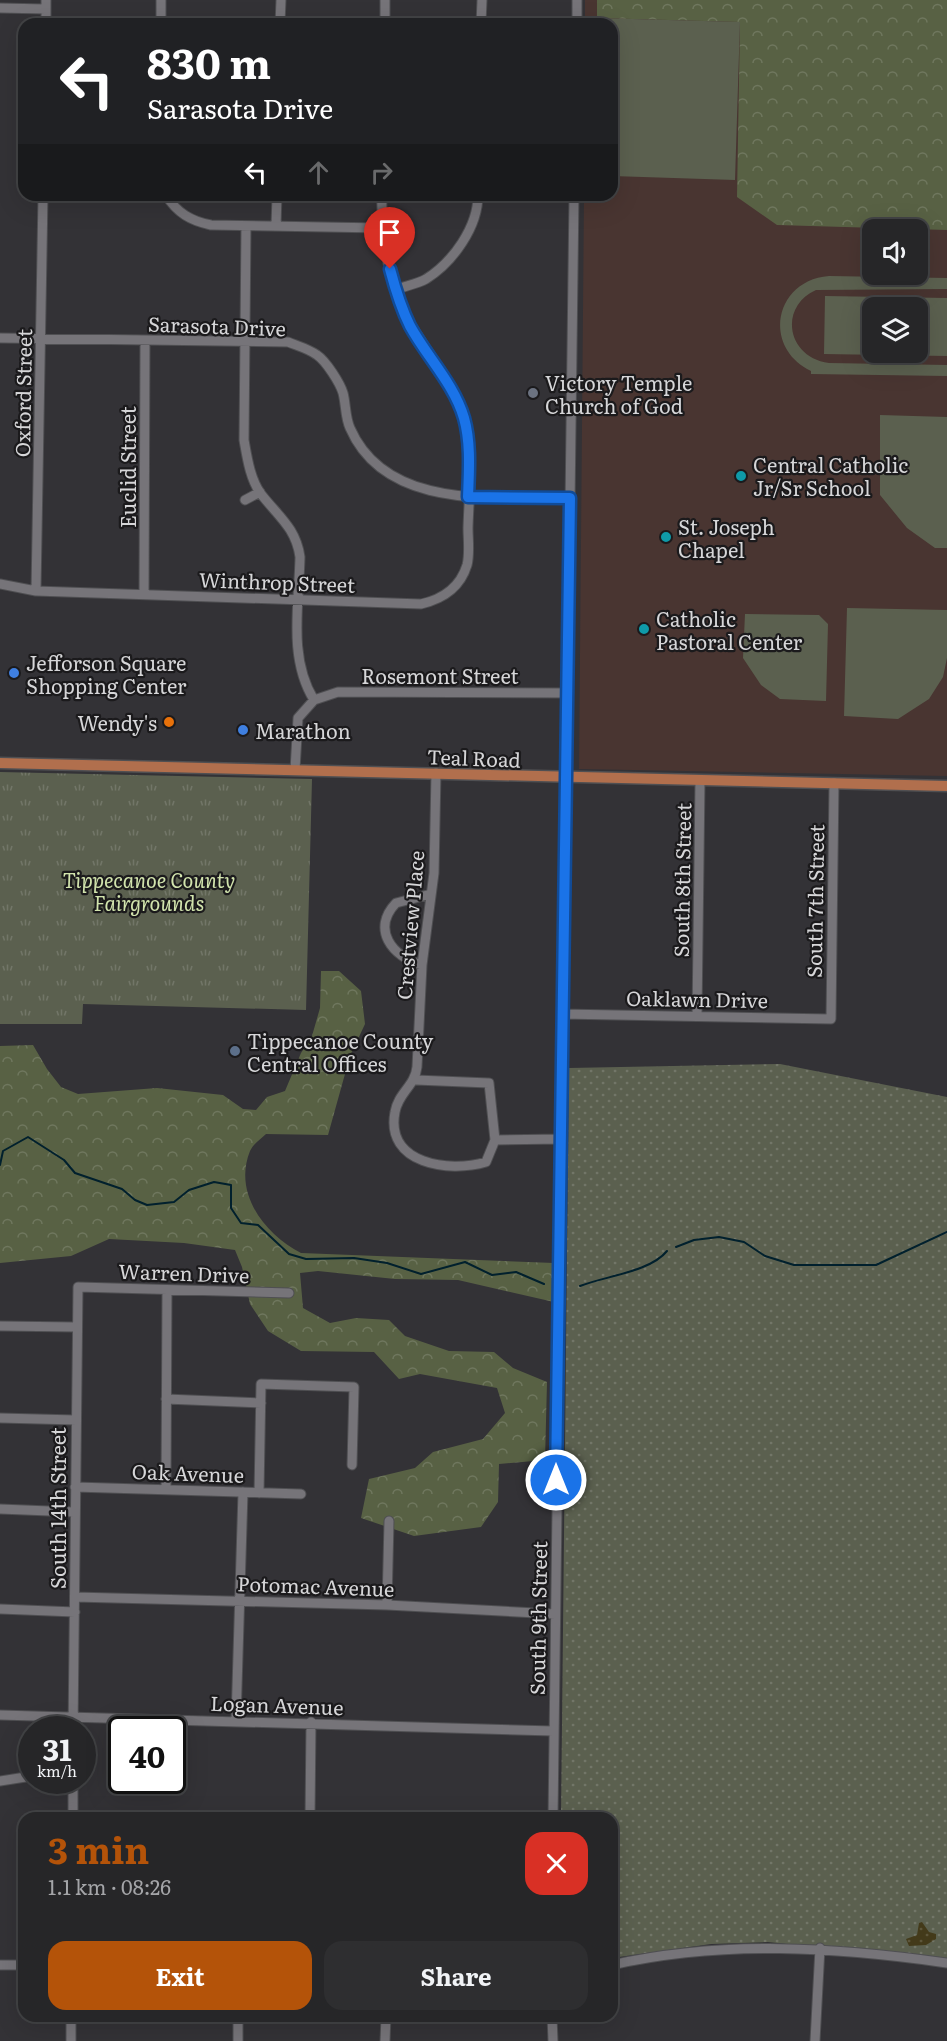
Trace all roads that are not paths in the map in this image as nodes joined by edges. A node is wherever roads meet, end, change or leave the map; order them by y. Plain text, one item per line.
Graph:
1 (161, 0) edge
2 (281, 0) edge
3 (385, 0) edge
4 (482, 0) edge
5 (577, 0) edge
6 (46, 5) edge
7 (0, 8) edge
8 (161, 18) edge
9 (280, 18) edge
10 (385, 18) edge
11 (481, 18) edge
12 (577, 18) edge
13 (43, 201) edge
14 (170, 201) edge
15 (277, 201) edge
16 (382, 201) edge
17 (478, 201) edge
18 (574, 201) edge
19 (246, 226) junction
20 (276, 226) junction
21 (381, 228) junction
22 (395, 290) junction
23 (0, 338) edge
24 (41, 338) junction
25 (145, 341) junction
26 (244, 343) junction
27 (260, 492) junction
28 (468, 497) junction
29 (570, 498) junction
30 (245, 500) dead end
31 (0, 584) edge
32 (36, 591) junction
33 (144, 594) junction
34 (299, 601) junction
35 (567, 693) junction
36 (314, 700) junction
37 (0, 762) edge
38 (295, 770) junction
39 (436, 773) junction
40 (565, 777) junction
41 (700, 781) junction
42 (834, 783) junction
43 (947, 786) edge
44 (431, 894) junction
45 (422, 965) junction
46 (562, 1014) junction
47 (697, 1016) junction
48 (831, 1019) joint
49 (416, 1080) junction
50 (561, 1138) junction
51 (495, 1140) junction
52 (78, 1287) joint
53 (167, 1290) junction
54 (289, 1293) dead end
55 (0, 1326) edge
56 (76, 1327) junction
57 (166, 1399) junction
58 (261, 1403) junction
59 (0, 1418) edge
60 (76, 1420) junction
61 (352, 1465) dead end
62 (75, 1487) junction
63 (166, 1488) junction
64 (243, 1492) junction
65 (259, 1492) junction
66 (301, 1494) dead end
67 (0, 1509) edge
68 (74, 1512) junction
69 (389, 1521) dead end
70 (75, 1597) junction
71 (242, 1600) junction
72 (387, 1605) junction
73 (0, 1609) edge
74 (75, 1612) junction
75 (555, 1614) junction
76 (0, 1715) edge
77 (36, 1716) edge
78 (73, 1716) edge
79 (96, 1717) edge
80 (236, 1720) junction
81 (311, 1722) junction
82 (553, 1731) junction
83 (18, 1778) edge
84 (0, 1781) edge
85 (73, 1794) edge
86 (73, 1812) edge
87 (310, 1812) edge
88 (553, 1812) edge
89 (820, 1948) junction
90 (618, 1964) edge
91 (947, 1964) edge
92 (0, 1965) edge
93 (18, 1965) edge
94 (71, 2022) edge
95 (238, 2022) edge
96 (386, 2022) edge
97 (552, 2022) edge
98 (71, 2041) edge
99 (238, 2041) edge
100 (385, 2041) edge
101 (553, 2041) edge
102 (815, 2041) edge

1 - 8 street
2 - 9 street
3 - 10 street
4 - 11 street
5 - 12 street
6 - 7 street
13 - 24 street, Oxford Street
14 - 19 street
15 - 20 street
16 - 21 street
17 - 22 street
18 - 29 street, South 9th Street
19 - 20 street
19 - 26 street
20 - 21 street
21 - 22 street
22 - 28 street
23 - 24 street, Sarasota Drive
24 - 25 street, Sarasota Drive
24 - 32 street, Oxford Street
25 - 26 street, Sarasota Drive
25 - 33 street, Euclid Street
26 - 27 street
26 - 28 street, Sarasota Drive
27 - 30 street
27 - 34 street
28 - 29 street, Sarasota Drive
28 - 34 street, Winthrop Street
29 - 35 street, South 9th Street
31 - 32 street, Winthrop Street
32 - 33 street, Winthrop Street
33 - 34 street, Winthrop Street
34 - 36 street
35 - 36 street, Rosemont Street
35 - 40 street, South 9th Street
36 - 38 street
37 - 38 main road, Teal Road
38 - 39 main road, Teal Road
39 - 40 main road, Teal Road
39 - 44 street, Crestview Place
40 - 41 main road, Teal Road
40 - 46 street, South 9th Street
41 - 42 main road, Teal Road
41 - 47 street, South 8th Street
42 - 43 main road, Teal Road
42 - 48 street, South 7th Street
44 - 45 street, Crestview Place
44 - 45 street
45 - 49 street, Crestview Place
46 - 47 street, Oaklawn Drive
46 - 50 street, South 9th Street
47 - 48 street, Oaklawn Drive
49 - 51 street
49 - 51 street
50 - 51 street
50 - 75 street, South 9th Street
52 - 53 street, Warren Drive
52 - 56 street, South 14th Street
53 - 54 street, Warren Drive
53 - 57 street
55 - 56 street
56 - 60 street, South 14th Street
57 - 58 street
57 - 63 street
58 - 61 street
58 - 65 street
59 - 60 street
60 - 62 street, South 14th Street
62 - 63 street, Oak Avenue
62 - 68 street, South 14th Street
63 - 64 street, Oak Avenue
64 - 65 street, Oak Avenue
64 - 71 street
65 - 66 street, Oak Avenue
67 - 68 street
68 - 70 street, South 14th Street
69 - 72 street
70 - 71 street, Potomac Avenue
70 - 74 street, South 14th Street
71 - 72 street, Potomac Avenue
71 - 80 street
72 - 75 street, Potomac Avenue
73 - 74 street
74 - 78 street, South 14th Street
75 - 82 street, South 9th Street
76 - 77 street, Logan Avenue
79 - 80 street, Logan Avenue
80 - 81 street, Logan Avenue
81 - 82 street, Logan Avenue
81 - 87 street
82 - 88 street, South 9th Street
83 - 84 street
85 - 86 street
89 - 90 street
89 - 91 street
89 - 102 street
92 - 93 street
94 - 98 street
95 - 99 street
96 - 100 street
97 - 101 street

